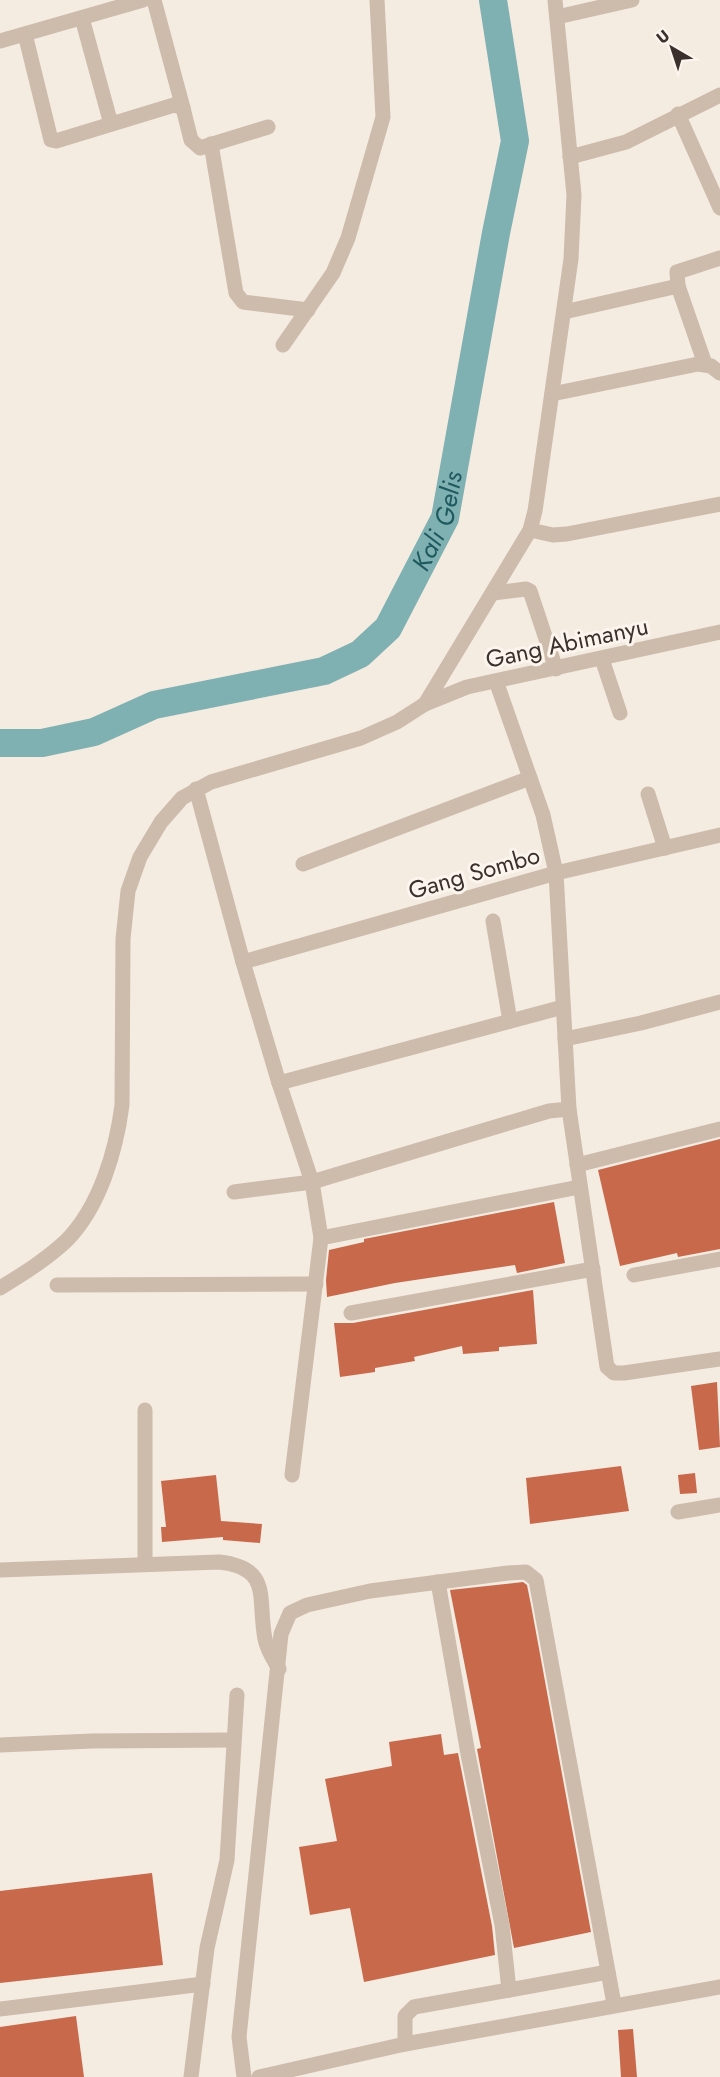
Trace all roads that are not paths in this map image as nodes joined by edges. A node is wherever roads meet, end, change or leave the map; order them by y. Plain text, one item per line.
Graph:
1 (143, 0) edge
2 (154, 0) edge
3 (377, 0) edge
4 (555, 0) edge
5 (632, 0) edge
6 (557, 17) junction
7 (82, 18) junction
8 (25, 34) junction
9 (0, 41) edge
10 (720, 95) edge
11 (183, 108) junction
12 (678, 114) junction
13 (111, 124) junction
14 (268, 126) dead end
15 (211, 144) junction
16 (570, 157) junction
17 (720, 208) edge
18 (720, 258) edge
19 (678, 286) junction
20 (308, 310) junction
21 (564, 312) junction
22 (283, 345) dead end
23 (705, 364) junction
24 (720, 373) edge
25 (552, 394) junction
26 (720, 504) edge
27 (530, 530) junction
28 (493, 593) junction
29 (720, 632) edge
30 (602, 659) junction
31 (556, 669) junction
32 (496, 681) junction
33 (425, 704) junction
34 (620, 713) dead end
35 (530, 778) junction
36 (196, 789) junction
37 (648, 794) dead end
38 (720, 834) edge
39 (665, 848) junction
40 (303, 864) dead end
41 (556, 873) junction
42 (493, 921) dead end
43 (243, 962) junction
44 (720, 1002) edge
45 (564, 1007) junction
46 (510, 1021) junction
47 (565, 1039) junction
48 (279, 1083) junction
49 (569, 1109) junction
50 (720, 1129) edge
51 (577, 1165) junction
52 (312, 1182) junction
53 (579, 1187) junction
54 (234, 1192) dead end
55 (321, 1238) junction
56 (720, 1259) edge
57 (593, 1269) junction
58 (634, 1275) dead end
59 (316, 1284) junction
60 (57, 1285) dead end
61 (0, 1288) edge
62 (351, 1313) dead end
63 (720, 1359) edge
64 (145, 1410) dead end
65 (292, 1475) dead end
66 (720, 1505) edge
67 (678, 1512) dead end
68 (145, 1564) junction
69 (0, 1570) edge
70 (438, 1582) junction
71 (279, 1670) junction
72 (237, 1695) dead end
73 (233, 1740) junction
74 (0, 1745) edge
75 (608, 1972) junction
76 (203, 1984) junction
77 (720, 1987) edge
78 (509, 1990) junction
79 (614, 2004) junction
80 (0, 2009) edge
81 (405, 2044) junction
82 (191, 2077) edge
83 (243, 2077) edge
84 (259, 2077) edge

1 - 7 street
2 - 11 street
3 - 20 street
4 - 6 street
5 - 6 street
6 - 16 street
7 - 8 street
7 - 13 street
8 - 9 street
8 - 13 street
10 - 12 street
11 - 13 street
11 - 15 street
12 - 16 street
12 - 17 street
14 - 15 street
15 - 20 street
16 - 21 street
18 - 19 street
19 - 21 street
19 - 23 street
20 - 22 street
21 - 25 street
23 - 24 street
23 - 25 street
25 - 27 street
26 - 27 street
27 - 28 street
28 - 31 street
28 - 33 street
29 - 30 street, Gang Abimanyu
30 - 31 street, Gang Abimanyu
30 - 34 street
31 - 32 street, Gang Abimanyu
32 - 33 street, Gang Abimanyu
32 - 35 street
33 - 36 street, Gang Abimanyu
35 - 40 street
35 - 41 street
36 - 43 street
36 - 61 street, Gang Abimanyu
37 - 39 street
38 - 39 street, Gang Sombo
39 - 41 street, Gang Sombo
41 - 43 street, Gang Sombo
41 - 45 street
42 - 46 street
43 - 48 street
44 - 47 street
45 - 46 street
45 - 47 street
46 - 48 street
47 - 49 street
48 - 52 street
49 - 51 street
49 - 52 street
50 - 51 street
51 - 53 street
52 - 54 street
52 - 55 street
53 - 55 street
53 - 57 street
55 - 59 street
56 - 58 street
57 - 62 street
57 - 63 street
59 - 60 street
59 - 65 street
64 - 68 street
66 - 67 street
68 - 69 street
68 - 71 street
70 - 71 street
70 - 75 street
70 - 78 street
71 - 83 street
72 - 73 street
73 - 74 street
73 - 76 street
75 - 78 street
75 - 79 street
76 - 80 street
76 - 82 street
77 - 79 street
78 - 81 street
79 - 81 street
81 - 84 street

